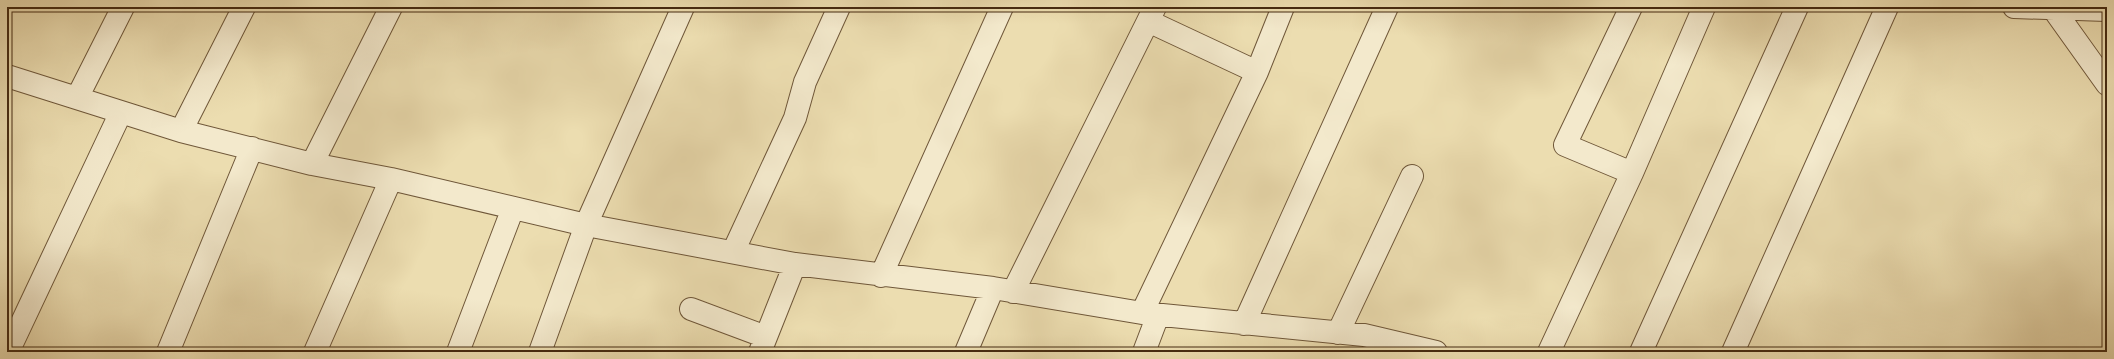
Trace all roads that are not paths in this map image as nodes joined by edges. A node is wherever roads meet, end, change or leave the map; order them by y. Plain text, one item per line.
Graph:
1 (123, 7) edge
2 (244, 7) edge
3 (390, 7) edge
4 (683, 7) edge
5 (839, 7) edge
6 (1002, 7) edge
7 (1283, 7) edge
8 (1387, 7) edge
9 (1631, 7) edge
10 (1704, 7) edge
11 (1797, 7) edge
12 (1887, 7) edge
13 (2014, 7) edge
14 (2052, 8) edge
15 (2107, 10) edge
16 (1152, 14) edge
17 (2107, 20) edge
18 (1257, 72) junction
19 (7, 76) edge
20 (2107, 84) edge
21 (77, 98) junction
22 (121, 112) junction
23 (180, 131) junction
24 (252, 148) junction
25 (312, 164) junction
26 (1632, 172) junction
27 (1412, 176) dead end
28 (391, 179) junction
29 (513, 208) junction
30 (586, 225) junction
31 (733, 252) junction
32 (795, 264) junction
33 (881, 276) junction
34 (1003, 290) junction
35 (691, 309) dead end
36 (1150, 314) junction
37 (1244, 324) junction
38 (1338, 333) junction
39 (763, 344) edge
40 (8, 352) edge
41 (168, 352) edge
42 (314, 352) edge
43 (458, 352) edge
44 (540, 352) edge
45 (966, 352) edge
46 (1144, 352) edge
47 (1436, 352) edge
48 (1549, 352) edge
49 (1641, 352) edge
50 (1733, 352) edge

1 - 21 street
2 - 23 street
3 - 25 street
4 - 30 street
5 - 31 street
6 - 33 street
7 - 18 street
8 - 37 street
9 - 26 street
10 - 26 street
11 - 49 street
12 - 50 street
13 - 14 street
14 - 15 street
14 - 17 street
14 - 20 street
16 - 18 street
16 - 34 street
18 - 36 street
19 - 21 street
21 - 22 street
22 - 23 street
22 - 40 street
23 - 24 street
24 - 25 street
24 - 41 street
25 - 28 street
26 - 48 street
27 - 38 street
28 - 29 street
28 - 42 street
29 - 30 street
29 - 43 street
30 - 31 street
30 - 44 street
31 - 32 street
32 - 33 street
32 - 39 street
33 - 34 street
34 - 36 street
34 - 45 street
35 - 39 street
36 - 37 street
36 - 46 street
37 - 38 street
38 - 47 street

